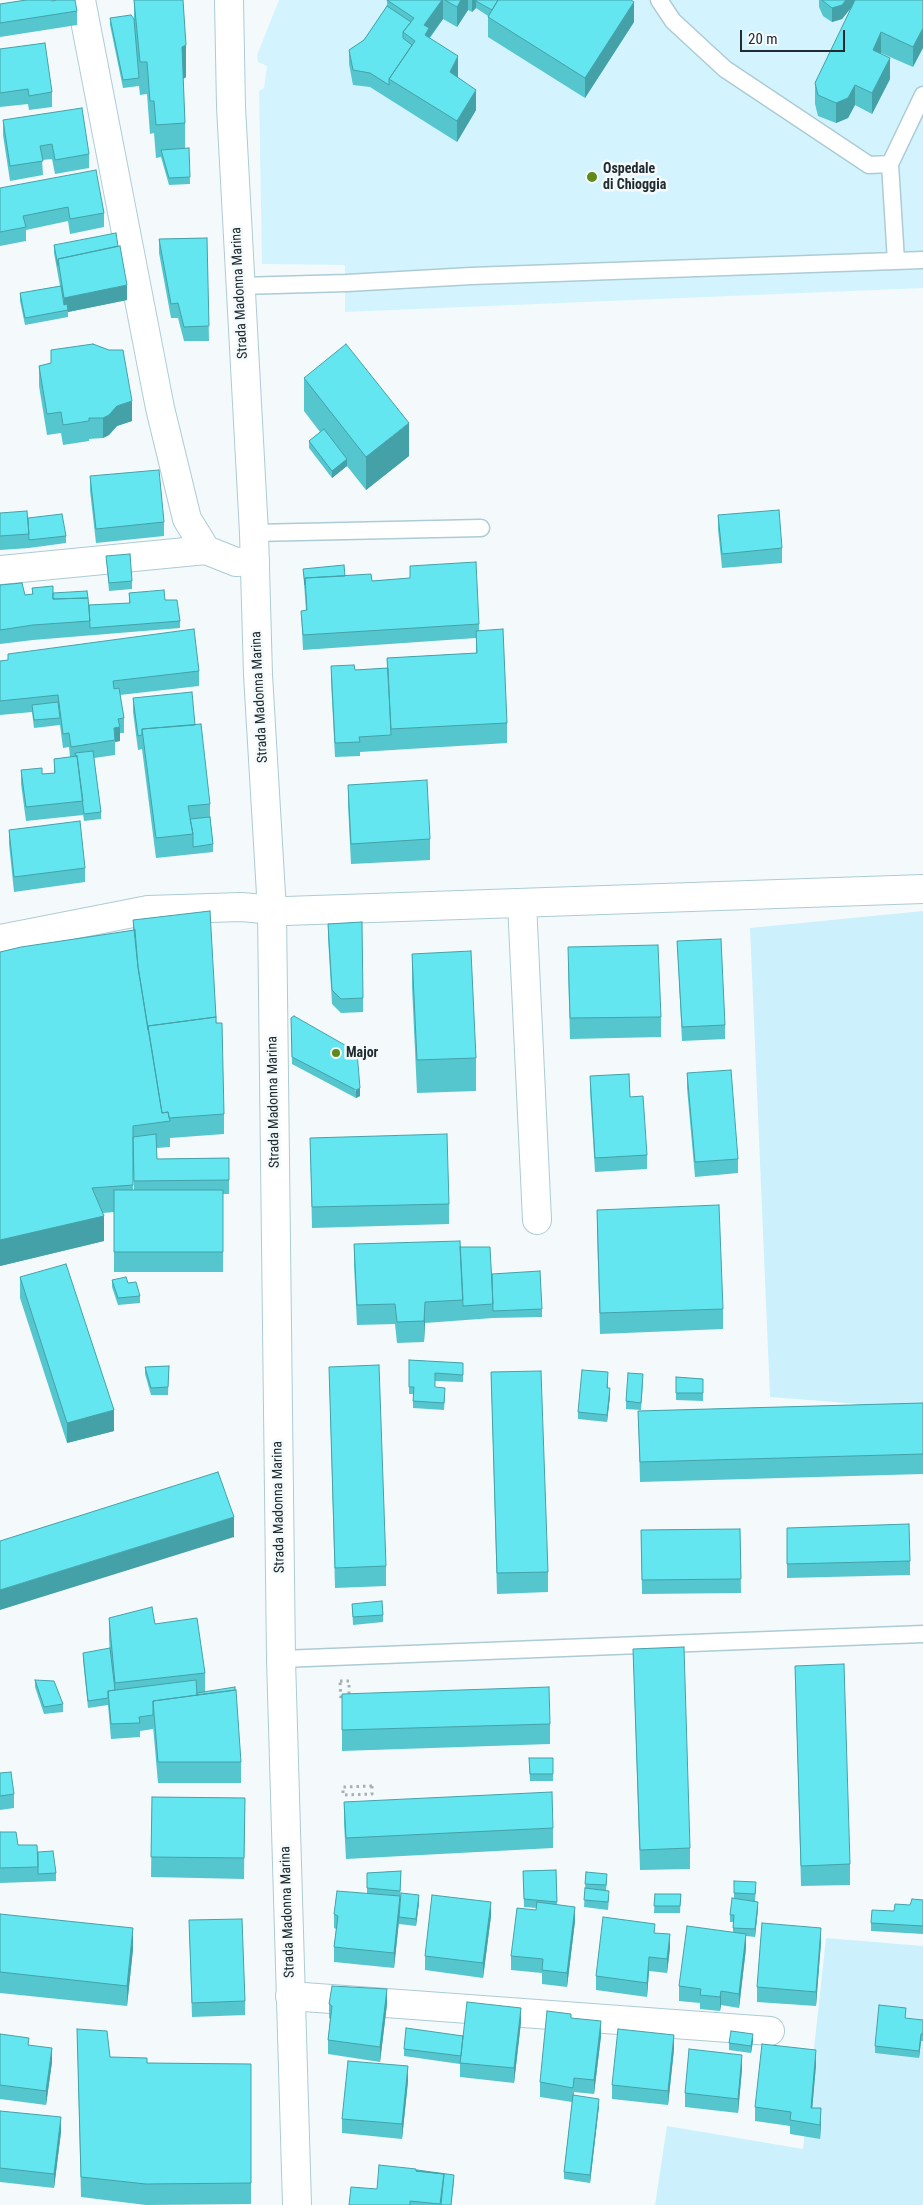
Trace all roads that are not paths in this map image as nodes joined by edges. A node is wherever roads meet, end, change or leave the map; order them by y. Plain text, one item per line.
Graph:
1 (81, 0) edge
2 (229, 0) edge
3 (659, 0) edge
4 (923, 95) edge
5 (890, 164) junction
6 (923, 260) edge
7 (896, 261) junction
8 (240, 286) junction
9 (481, 528) dead end
10 (254, 533) junction
11 (206, 550) junction
12 (255, 561) junction
13 (0, 570) edge
14 (923, 890) edge
15 (522, 903) junction
16 (272, 911) junction
17 (0, 939) edge
18 (536, 1220) dead end
19 (923, 1634) edge
20 (281, 1658) junction
21 (290, 1996) junction
22 (770, 2031) dead end
23 (297, 2205) edge

1 - 11 street
2 - 8 street, Strada Madonna Marina
3 - 5 lane
4 - 5 lane
5 - 7 lane
6 - 7 lane
7 - 8 lane
8 - 10 street, Strada Madonna Marina
9 - 10 lane
10 - 12 street, Strada Madonna Marina
11 - 12 street
11 - 13 street
12 - 16 street, Strada Madonna Marina
14 - 15 street
15 - 16 street
15 - 18 street
16 - 17 street
16 - 20 street, Strada Madonna Marina
19 - 20 lane
20 - 21 street, Strada Madonna Marina
21 - 22 street
21 - 23 street, Strada Madonna Marina

